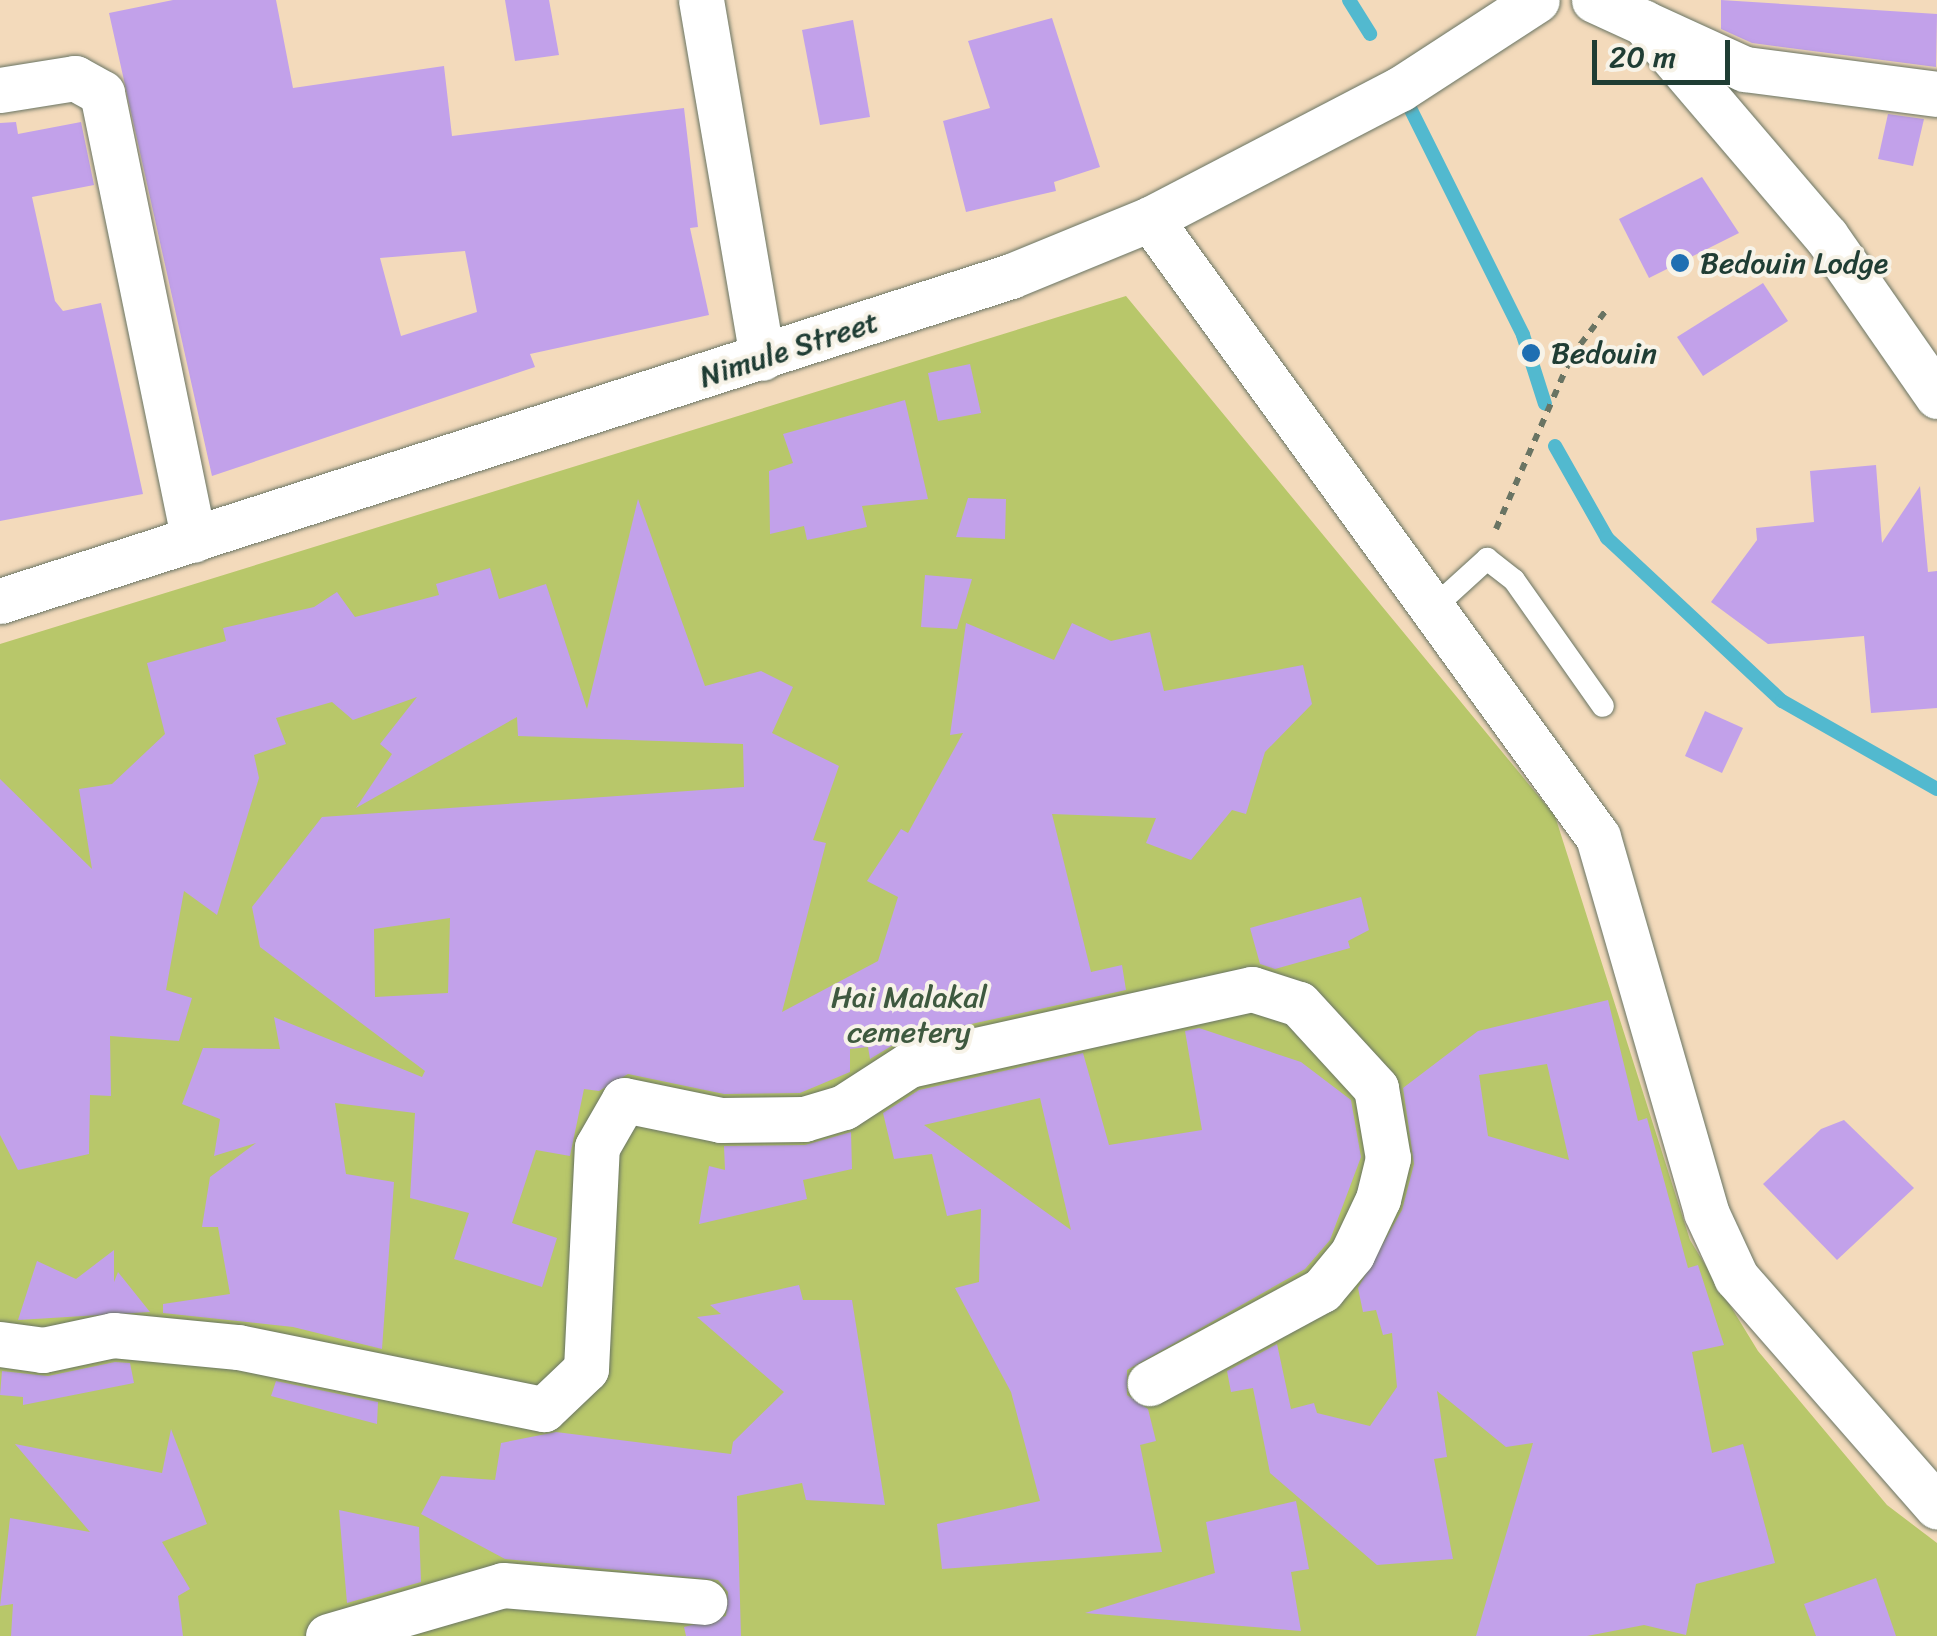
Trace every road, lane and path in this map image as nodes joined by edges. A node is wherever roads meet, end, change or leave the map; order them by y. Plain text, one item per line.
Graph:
1 (702, 0) edge
2 (1537, 0) edge
3 (1594, 0) edge
4 (1643, 22) junction
5 (0, 90) edge
6 (1937, 94) edge
7 (1150, 219) junction
8 (1607, 309) dead end
9 (762, 358) junction
10 (1937, 396) edge
11 (194, 540) junction
12 (1487, 559) junction
13 (0, 601) edge
14 (1431, 610) junction
15 (1602, 706) dead end
16 (0, 1344) edge
17 (1150, 1383) dead end
18 (1937, 1507) edge
19 (704, 1602) dead end
20 (328, 1636) edge

1 - 9 street
2 - 7 street, Nimule Street
3 - 4 street
4 - 6 street
4 - 10 street
5 - 11 street
7 - 9 street, Nimule Street
7 - 14 street
8 - 12 path
9 - 11 street, Nimule Street
11 - 13 street, Nimule Street
12 - 14 lane
12 - 15 lane
14 - 18 street
16 - 17 street
19 - 20 street

